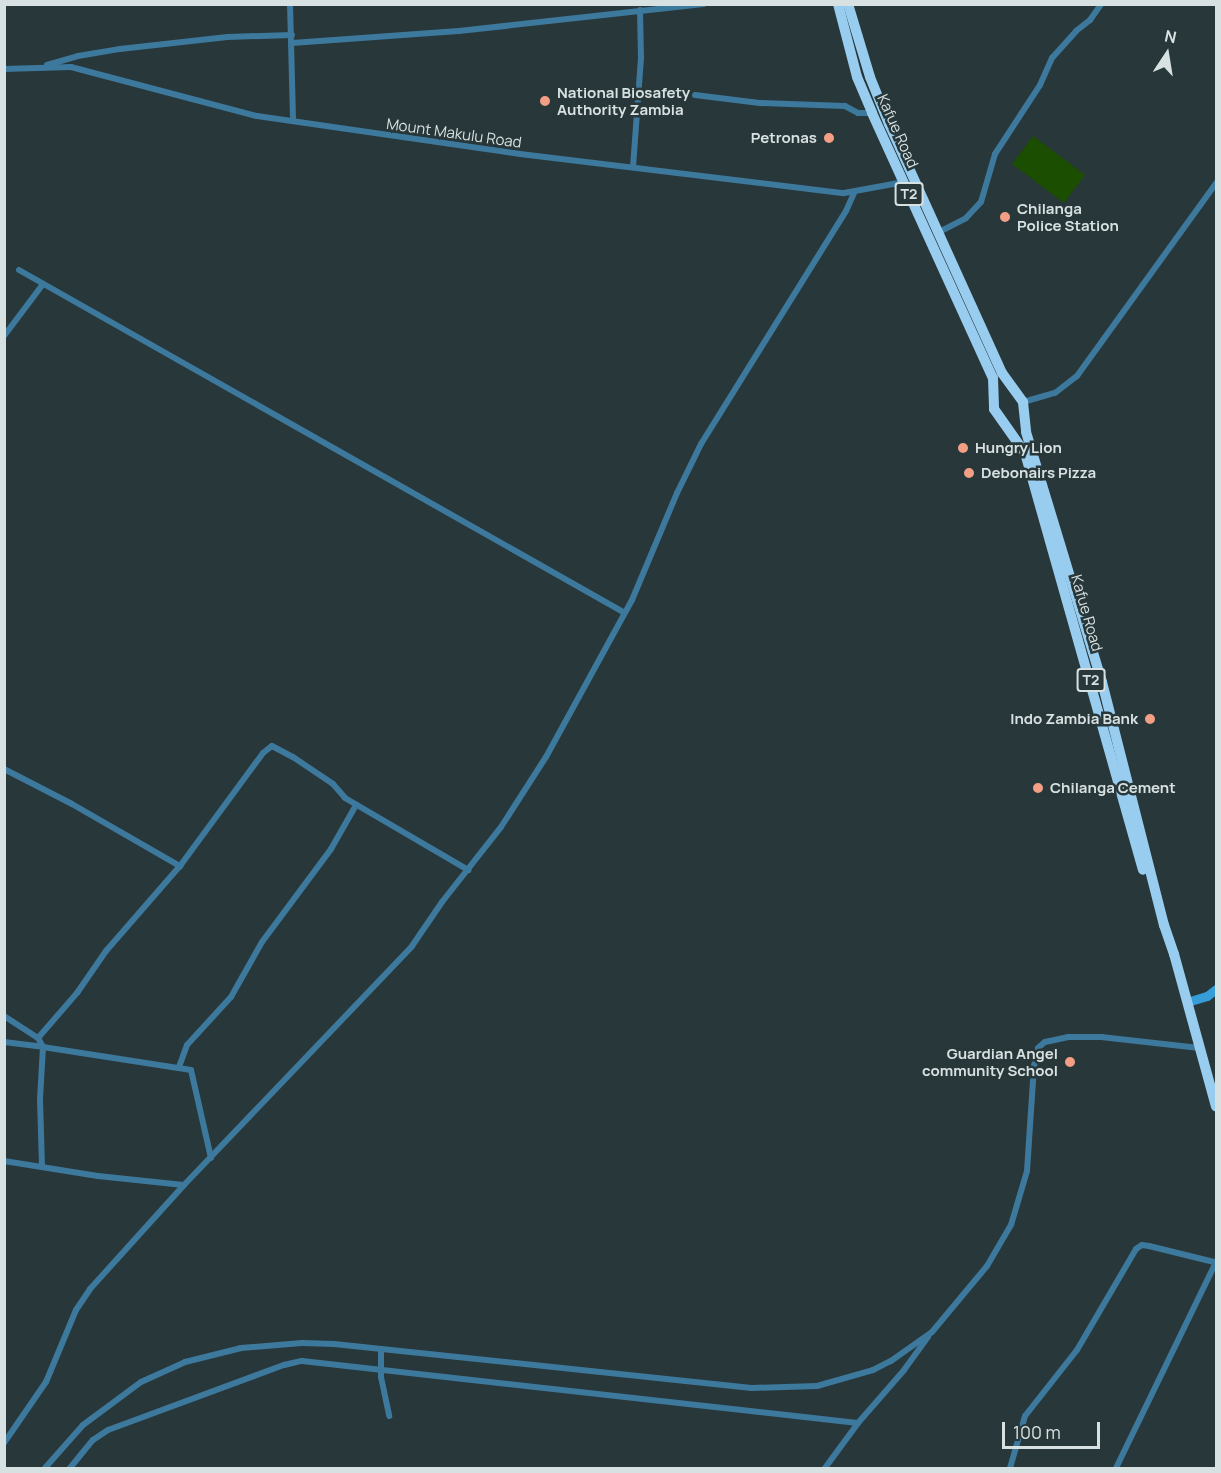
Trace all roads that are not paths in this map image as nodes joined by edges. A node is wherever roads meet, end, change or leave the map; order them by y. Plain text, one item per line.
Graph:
1 (290, 4) edge
2 (704, 4) edge
3 (838, 4) edge
4 (848, 4) edge
5 (1101, 4) edge
6 (639, 10) junction
7 (292, 35) junction
8 (292, 43) junction
9 (40, 67) junction
10 (4, 69) edge
11 (695, 95) dead end
12 (872, 113) junction
13 (293, 121) junction
14 (633, 167) junction
15 (904, 182) junction
16 (1216, 183) edge
17 (854, 193) junction
18 (939, 232) junction
19 (19, 270) dead end
20 (43, 284) junction
21 (4, 336) edge
22 (995, 399) junction
23 (1021, 402) junction
24 (1000, 418) junction
25 (626, 613) junction
26 (4, 769) edge
27 (356, 805) junction
28 (180, 866) junction
29 (468, 870) junction
30 (1164, 925) junction
31 (1216, 989) edge
32 (1187, 1002) junction
33 (4, 1016) edge
34 (38, 1038) junction
35 (4, 1042) edge
36 (43, 1047) junction
37 (1199, 1048) junction
38 (179, 1067) junction
39 (1216, 1106) edge
40 (211, 1158) junction
41 (4, 1161) edge
42 (42, 1166) junction
43 (184, 1185) junction
44 (1215, 1262) edge
45 (932, 1332) junction
46 (381, 1349) junction
47 (891, 1361) junction
48 (381, 1370) junction
49 (904, 1370) junction
50 (389, 1416) dead end
51 (858, 1423) junction
52 (4, 1443) edge
53 (45, 1468) edge
54 (70, 1468) edge
55 (825, 1468) edge
56 (1010, 1468) edge
57 (1116, 1468) edge

1 - 7 street
2 - 6 street
3 - 12 highway, Kafue Road / T2
4 - 18 highway, Kafue Road / T2
5 - 18 street
6 - 8 street
6 - 14 street
7 - 8 street
7 - 9 street
8 - 13 street
9 - 10 street, Mount Makulu Road
9 - 13 street, Mount Makulu Road
11 - 12 street
12 - 15 highway, Kafue Road / T2
13 - 14 street, Mount Makulu Road
14 - 17 street, Mount Makulu Road
15 - 17 street, Mount Makulu Road
15 - 22 highway, Kafue Road / T2
16 - 23 street
17 - 25 street
18 - 23 highway, Kafue Road / T2
19 - 20 street
20 - 21 street
20 - 25 street
22 - 23 highway
22 - 24 highway
23 - 24 highway
23 - 30 highway, Kafue Road / T2
24 - 30 highway, Kafue Road / T2
25 - 29 street
26 - 28 street
27 - 28 street
27 - 29 street
27 - 38 street
28 - 34 street
29 - 40 street
30 - 32 highway, Kafue Road / T2
31 - 32 street
32 - 37 highway, Kafue Road / T2
33 - 34 street
34 - 36 street
35 - 36 street
36 - 38 street
36 - 42 street
37 - 39 highway, Kafue Road / T2
37 - 45 street
38 - 40 street
40 - 43 street
41 - 42 street
42 - 43 street
43 - 52 street
44 - 56 street
44 - 57 street
45 - 47 street
45 - 49 street
46 - 47 street
46 - 48 street
46 - 53 street
47 - 49 street
48 - 50 street
48 - 51 street
48 - 54 street
49 - 51 street
51 - 55 street

